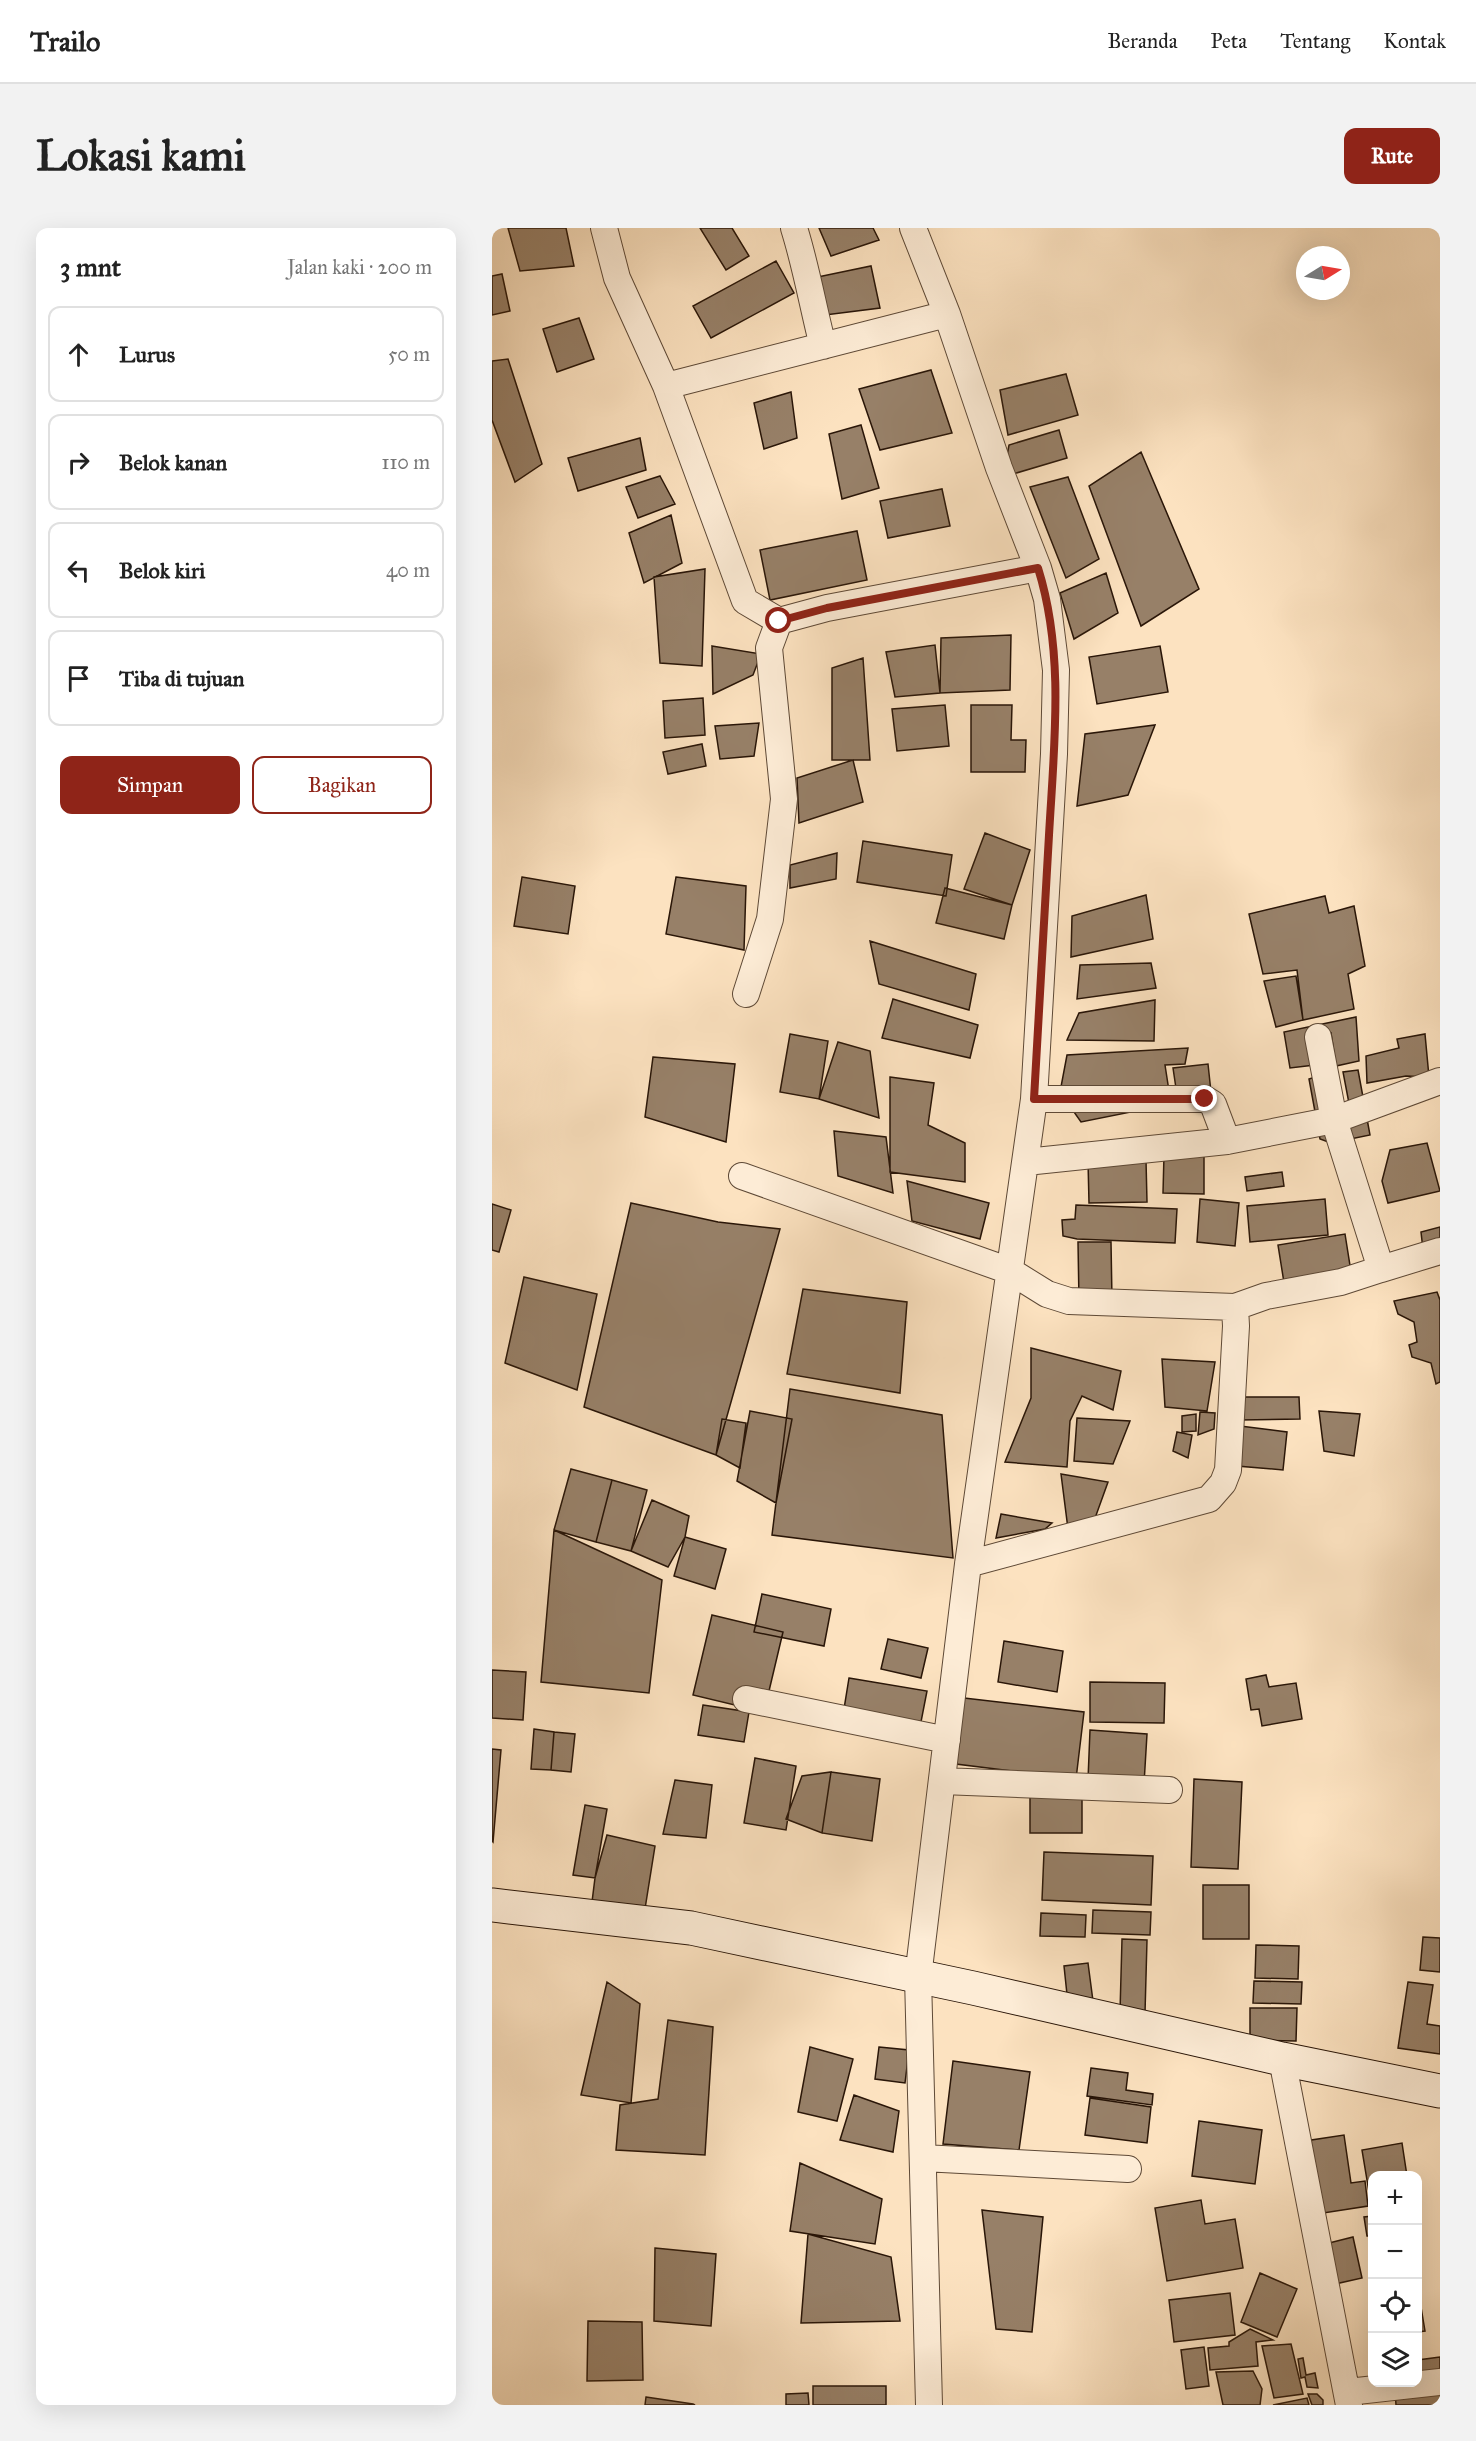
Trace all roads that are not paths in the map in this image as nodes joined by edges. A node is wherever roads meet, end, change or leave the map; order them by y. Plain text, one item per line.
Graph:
1 (604, 228) edge
2 (794, 228) edge
3 (913, 228) edge
4 (947, 315) junction
5 (823, 346) junction
6 (666, 386) junction
7 (1038, 568) junction
8 (779, 621) junction
9 (746, 994) dead end
10 (1318, 1037) dead end
11 (1440, 1082) edge
12 (1034, 1099) junction
13 (1334, 1120) junction
14 (1227, 1141) junction
15 (1026, 1162) junction
16 (742, 1176) dead end
17 (1440, 1251) edge
18 (1381, 1269) junction
19 (1010, 1271) junction
20 (1235, 1307) junction
21 (969, 1564) junction
22 (746, 1699) dead end
23 (947, 1740) junction
24 (942, 1782) junction
25 (1168, 1790) dead end
26 (492, 1905) edge
27 (918, 1977) junction
28 (1282, 2059) junction
29 (1440, 2091) edge
30 (923, 2158) junction
31 (1128, 2169) dead end
32 (1440, 2382) edge
33 (1349, 2398) edge
34 (929, 2405) edge

1 - 6 street
2 - 5 street
3 - 4 street
4 - 5 street
4 - 7 street
5 - 6 street
6 - 8 street
7 - 8 street
7 - 12 street
8 - 9 street
10 - 13 street
11 - 13 street
12 - 14 street
12 - 15 street
13 - 14 street
13 - 18 street
14 - 15 street
15 - 19 street
16 - 19 street
17 - 18 street
18 - 20 street
19 - 20 street
19 - 21 street
20 - 21 street
21 - 23 street
22 - 23 street
23 - 24 street
24 - 25 street
24 - 27 street
26 - 27 street
27 - 28 street
27 - 30 street
28 - 29 street
28 - 33 street
30 - 31 street
30 - 34 street
32 - 33 street

